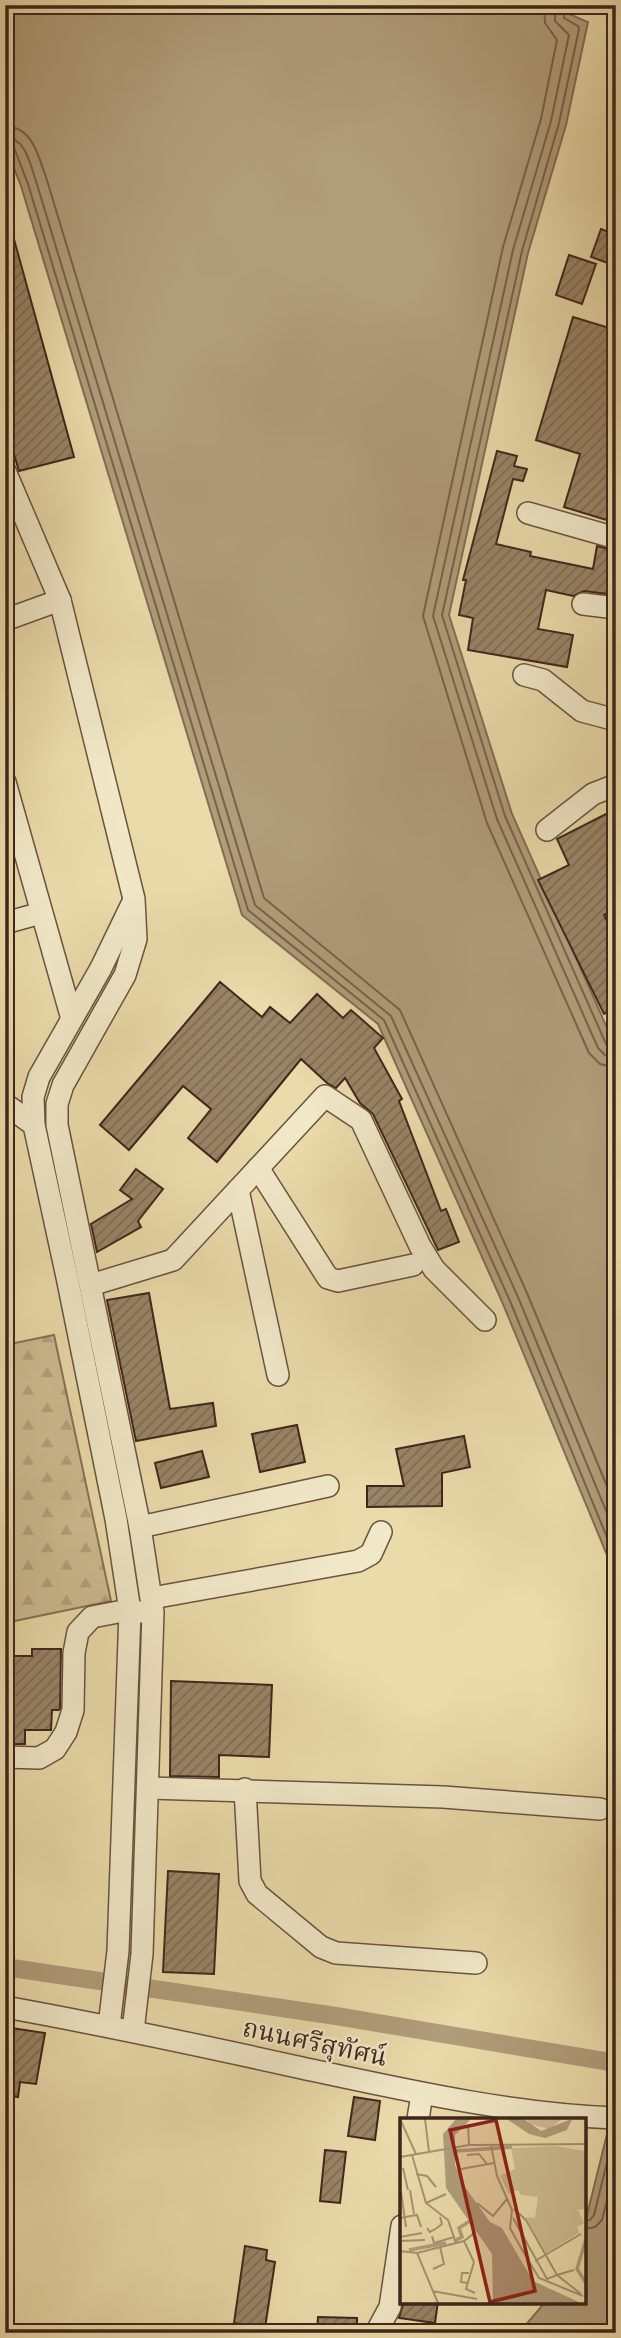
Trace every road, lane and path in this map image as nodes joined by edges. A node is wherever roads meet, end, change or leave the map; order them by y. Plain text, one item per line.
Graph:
1 (5, 471) edge
2 (528, 513) dead end
3 (616, 538) edge
4 (60, 600) junction
5 (583, 604) dead end
6 (616, 608) edge
7 (5, 620) edge
8 (524, 675) dead end
9 (616, 720) edge
10 (5, 782) edge
11 (616, 785) edge
12 (547, 830) dead end
13 (134, 899) junction
14 (41, 913) junction
15 (5, 923) edge
16 (72, 1018) junction
17 (5, 1104) edge
18 (34, 1125) junction
19 (258, 1168) junction
20 (238, 1190) junction
21 (414, 1265) dead end
22 (91, 1285) junction
23 (485, 1320) dead end
24 (278, 1375) dead end
25 (328, 1486) dead end
26 (140, 1527) junction
27 (381, 1532) dead end
28 (153, 1605) junction
29 (130, 1611) junction
30 (5, 1757) edge
31 (149, 1788) junction
32 (245, 1790) junction
33 (600, 1809) dead end
34 (476, 1963) dead end
35 (5, 2007) edge
36 (109, 2026) junction
37 (133, 2031) junction
38 (422, 2094) junction
39 (418, 2118) edge
40 (616, 2118) edge
41 (400, 2239) edge
42 (376, 2333) edge

1 - 4 street
2 - 3 street
4 - 7 street
4 - 13 street
5 - 6 street
8 - 9 street
10 - 14 street
11 - 12 street
13 - 16 street
13 - 22 street
14 - 15 street
14 - 16 street
16 - 18 street
17 - 18 street
18 - 29 street
19 - 20 street
19 - 21 street
19 - 23 street
20 - 22 street
20 - 24 street
22 - 26 street
25 - 26 street
26 - 28 street
27 - 28 street
28 - 29 street
28 - 31 street
29 - 30 street
29 - 36 street
31 - 32 street
31 - 37 street
32 - 33 street
32 - 34 street
35 - 36 street, ถนนศรีสุทัศน์
36 - 37 street, ถนนศรีสุทัศน์
37 - 38 street, ถนนศรีสุทัศน์
38 - 39 street
38 - 40 street, ถนนศรีสุทัศน์
41 - 42 street

